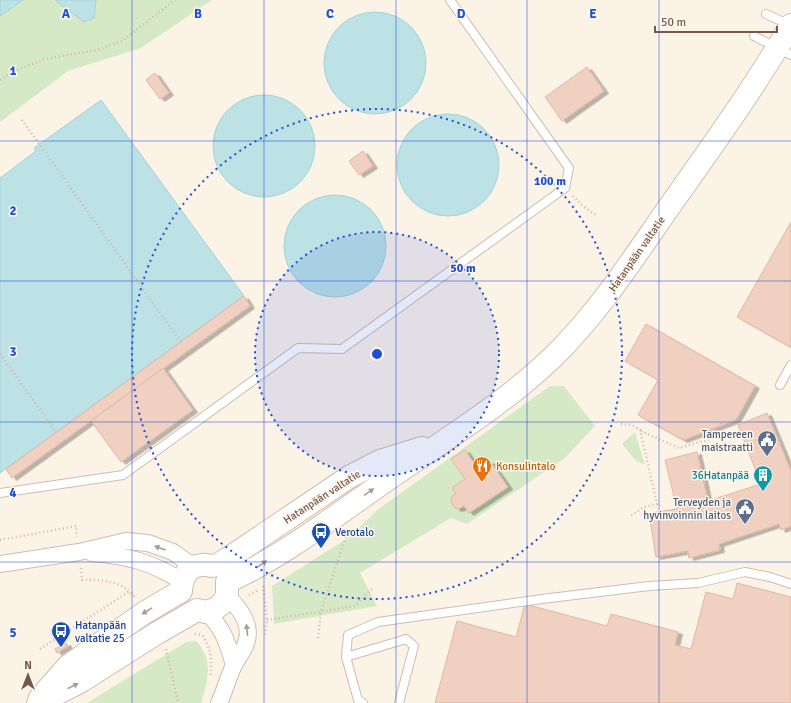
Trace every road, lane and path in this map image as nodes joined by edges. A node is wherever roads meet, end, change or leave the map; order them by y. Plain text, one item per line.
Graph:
1 (175, 0) edge
2 (450, 0) edge
3 (766, 14) dead end
4 (791, 25) edge
5 (754, 36) dead end
6 (784, 51) edge
7 (0, 80) edge
8 (22, 120) dead end
9 (565, 188) junction
10 (596, 215) dead end
11 (181, 342) dead end
12 (0, 354) edge
13 (791, 365) edge
14 (780, 385) dead end
15 (720, 420) dead end
16 (621, 424) dead end
17 (640, 430) junction
18 (56, 432) dead end
19 (439, 443) junction
20 (0, 493) edge
21 (630, 517) dead end
22 (76, 526) dead end
23 (347, 530) dead end
24 (0, 540) edge
25 (0, 564) edge
26 (192, 576) junction
27 (82, 580) dead end
28 (791, 584) edge
29 (374, 587) dead end
30 (227, 588) junction
31 (201, 611) junction
32 (321, 611) junction
33 (267, 620) dead end
34 (187, 632) dead end
35 (318, 638) dead end
36 (165, 646) dead end
37 (40, 650) dead end
38 (346, 657) junction
39 (234, 665) junction
40 (210, 682) dead end
41 (37, 703) edge
42 (178, 703) edge
43 (219, 703) edge
44 (363, 703) edge
45 (399, 703) edge

1 - 7 path
2 - 9 lane
3 - 4 lane
4 - 6 main road, Hatanpään valtatie
5 - 6 lane
6 - 19 main road, Hatanpään valtatie
8 - 11 path
9 - 10 path
9 - 20 lane
12 - 18 path
13 - 14 lane
15 - 17 path
16 - 17 path
17 - 21 path
19 - 26 main road, Hatanpään valtatie
30 -> 19 main road, Hatanpään valtatie
22 - 24 path
23 - 32 path
25 - 26 street
26 - 30 street
26 - 31 street
26 -> 41 main road, Hatanpään valtatie
27 - 37 path
28 - 38 lane
29 - 32 path
30 - 31 main road, Hatanpään valtatie
39 -> 30 street
31 - 39 street
41 -> 31 main road, Hatanpään valtatie
32 - 33 path
32 - 35 path
34 - 40 path
36 - 42 path
38 - 44 lane
38 - 45 lane
39 - 43 street

